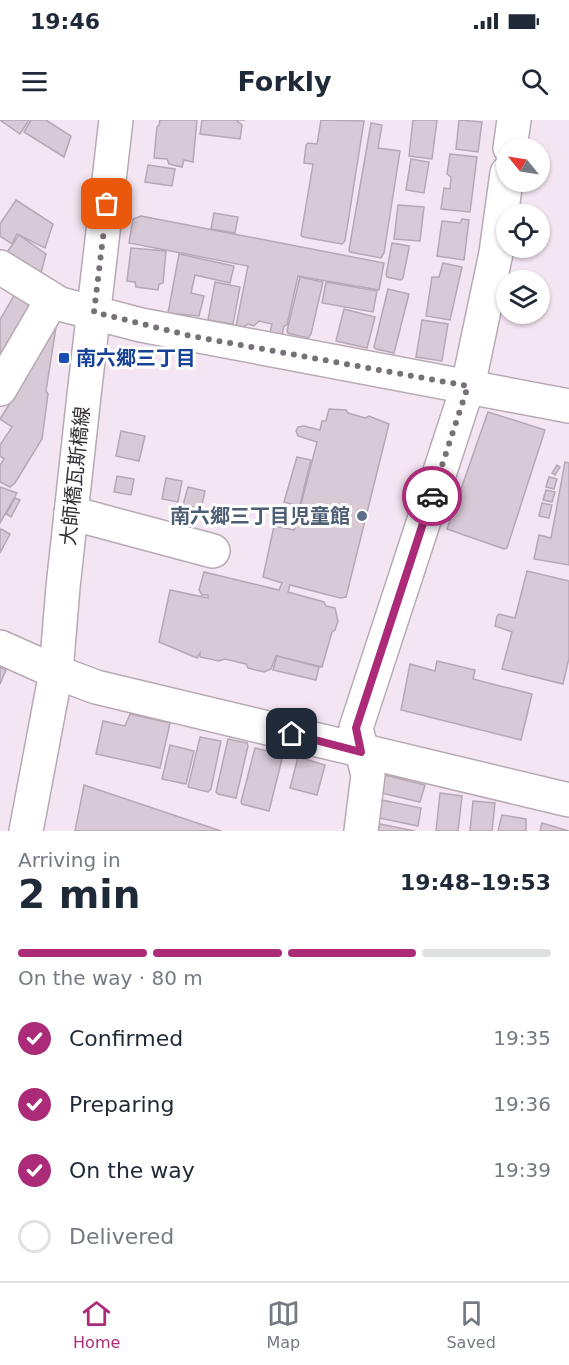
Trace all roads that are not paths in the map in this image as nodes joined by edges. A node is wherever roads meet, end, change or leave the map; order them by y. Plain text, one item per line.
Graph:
1 (116, 120) edge
2 (514, 120) edge
3 (511, 138) edge
4 (504, 192) edge
5 (0, 267) edge
6 (52, 300) junction
7 (94, 312) junction
8 (468, 386) junction
9 (0, 389) edge
10 (569, 406) edge
11 (71, 513) junction
12 (213, 551) dead end
13 (0, 647) edge
14 (57, 672) junction
15 (361, 752) junction
16 (569, 800) edge
17 (27, 831) edge
18 (361, 831) edge

1 - 7 street, 大師橋瓦斯橋線
2 - 3 street
4 - 8 street
5 - 6 street
6 - 7 street
6 - 9 street
7 - 8 street
7 - 11 street, 大師橋瓦斯橋線
8 - 10 street
8 - 15 street
11 - 12 street
11 - 14 street, 大師橋瓦斯橋線
13 - 14 street
14 - 15 street
14 - 17 street, 大師橋瓦斯橋線
15 - 16 street
15 - 18 street

